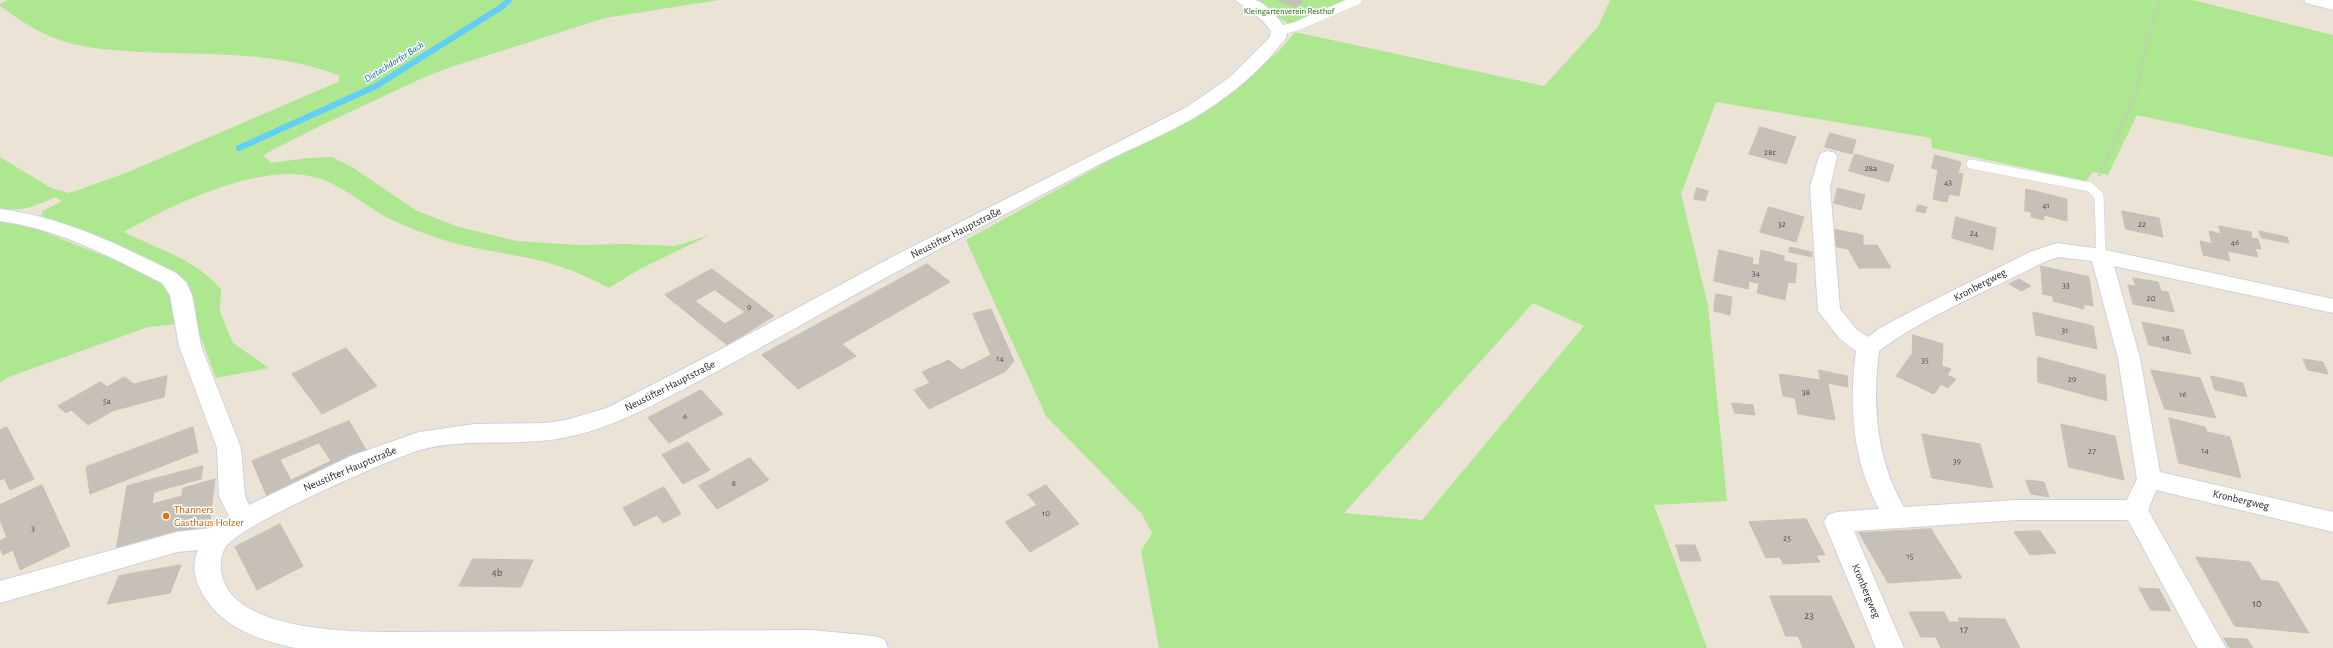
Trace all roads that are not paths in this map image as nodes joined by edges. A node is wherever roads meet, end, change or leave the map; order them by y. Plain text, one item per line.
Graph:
1 (1243, 0) edge
2 (1357, 0) edge
3 (2312, 0) edge
4 (2333, 5) edge
5 (1279, 31) junction
6 (1828, 157) dead end
7 (1972, 164) dead end
8 (0, 215) edge
9 (2101, 256) junction
10 (2333, 306) edge
11 (1868, 348) junction
12 (2149, 479) junction
13 (2135, 510) junction
14 (1896, 517) junction
15 (244, 520) junction
16 (2333, 522) edge
17 (216, 538) junction
18 (0, 592) edge
19 (579, 646) edge
20 (874, 648) edge
21 (1890, 648) edge
22 (2212, 648) edge

1 - 5 street
2 - 5 lane
3 - 4 street
5 - 15 street, Neustifter Hauptstraße
6 - 11 street
7 - 9 lane
8 - 15 street
9 - 10 street, Kronbergweg
9 - 11 street, Kronbergweg
9 - 12 street
11 - 14 street
12 - 13 street
12 - 16 street, Kronbergweg
13 - 14 street, Kronbergweg
13 - 22 street
14 - 21 street, Kronbergweg
15 - 17 street, Neustifter Hauptstraße
17 - 18 street, Neustifter Hauptstraße
17 - 19 street
19 - 20 street

